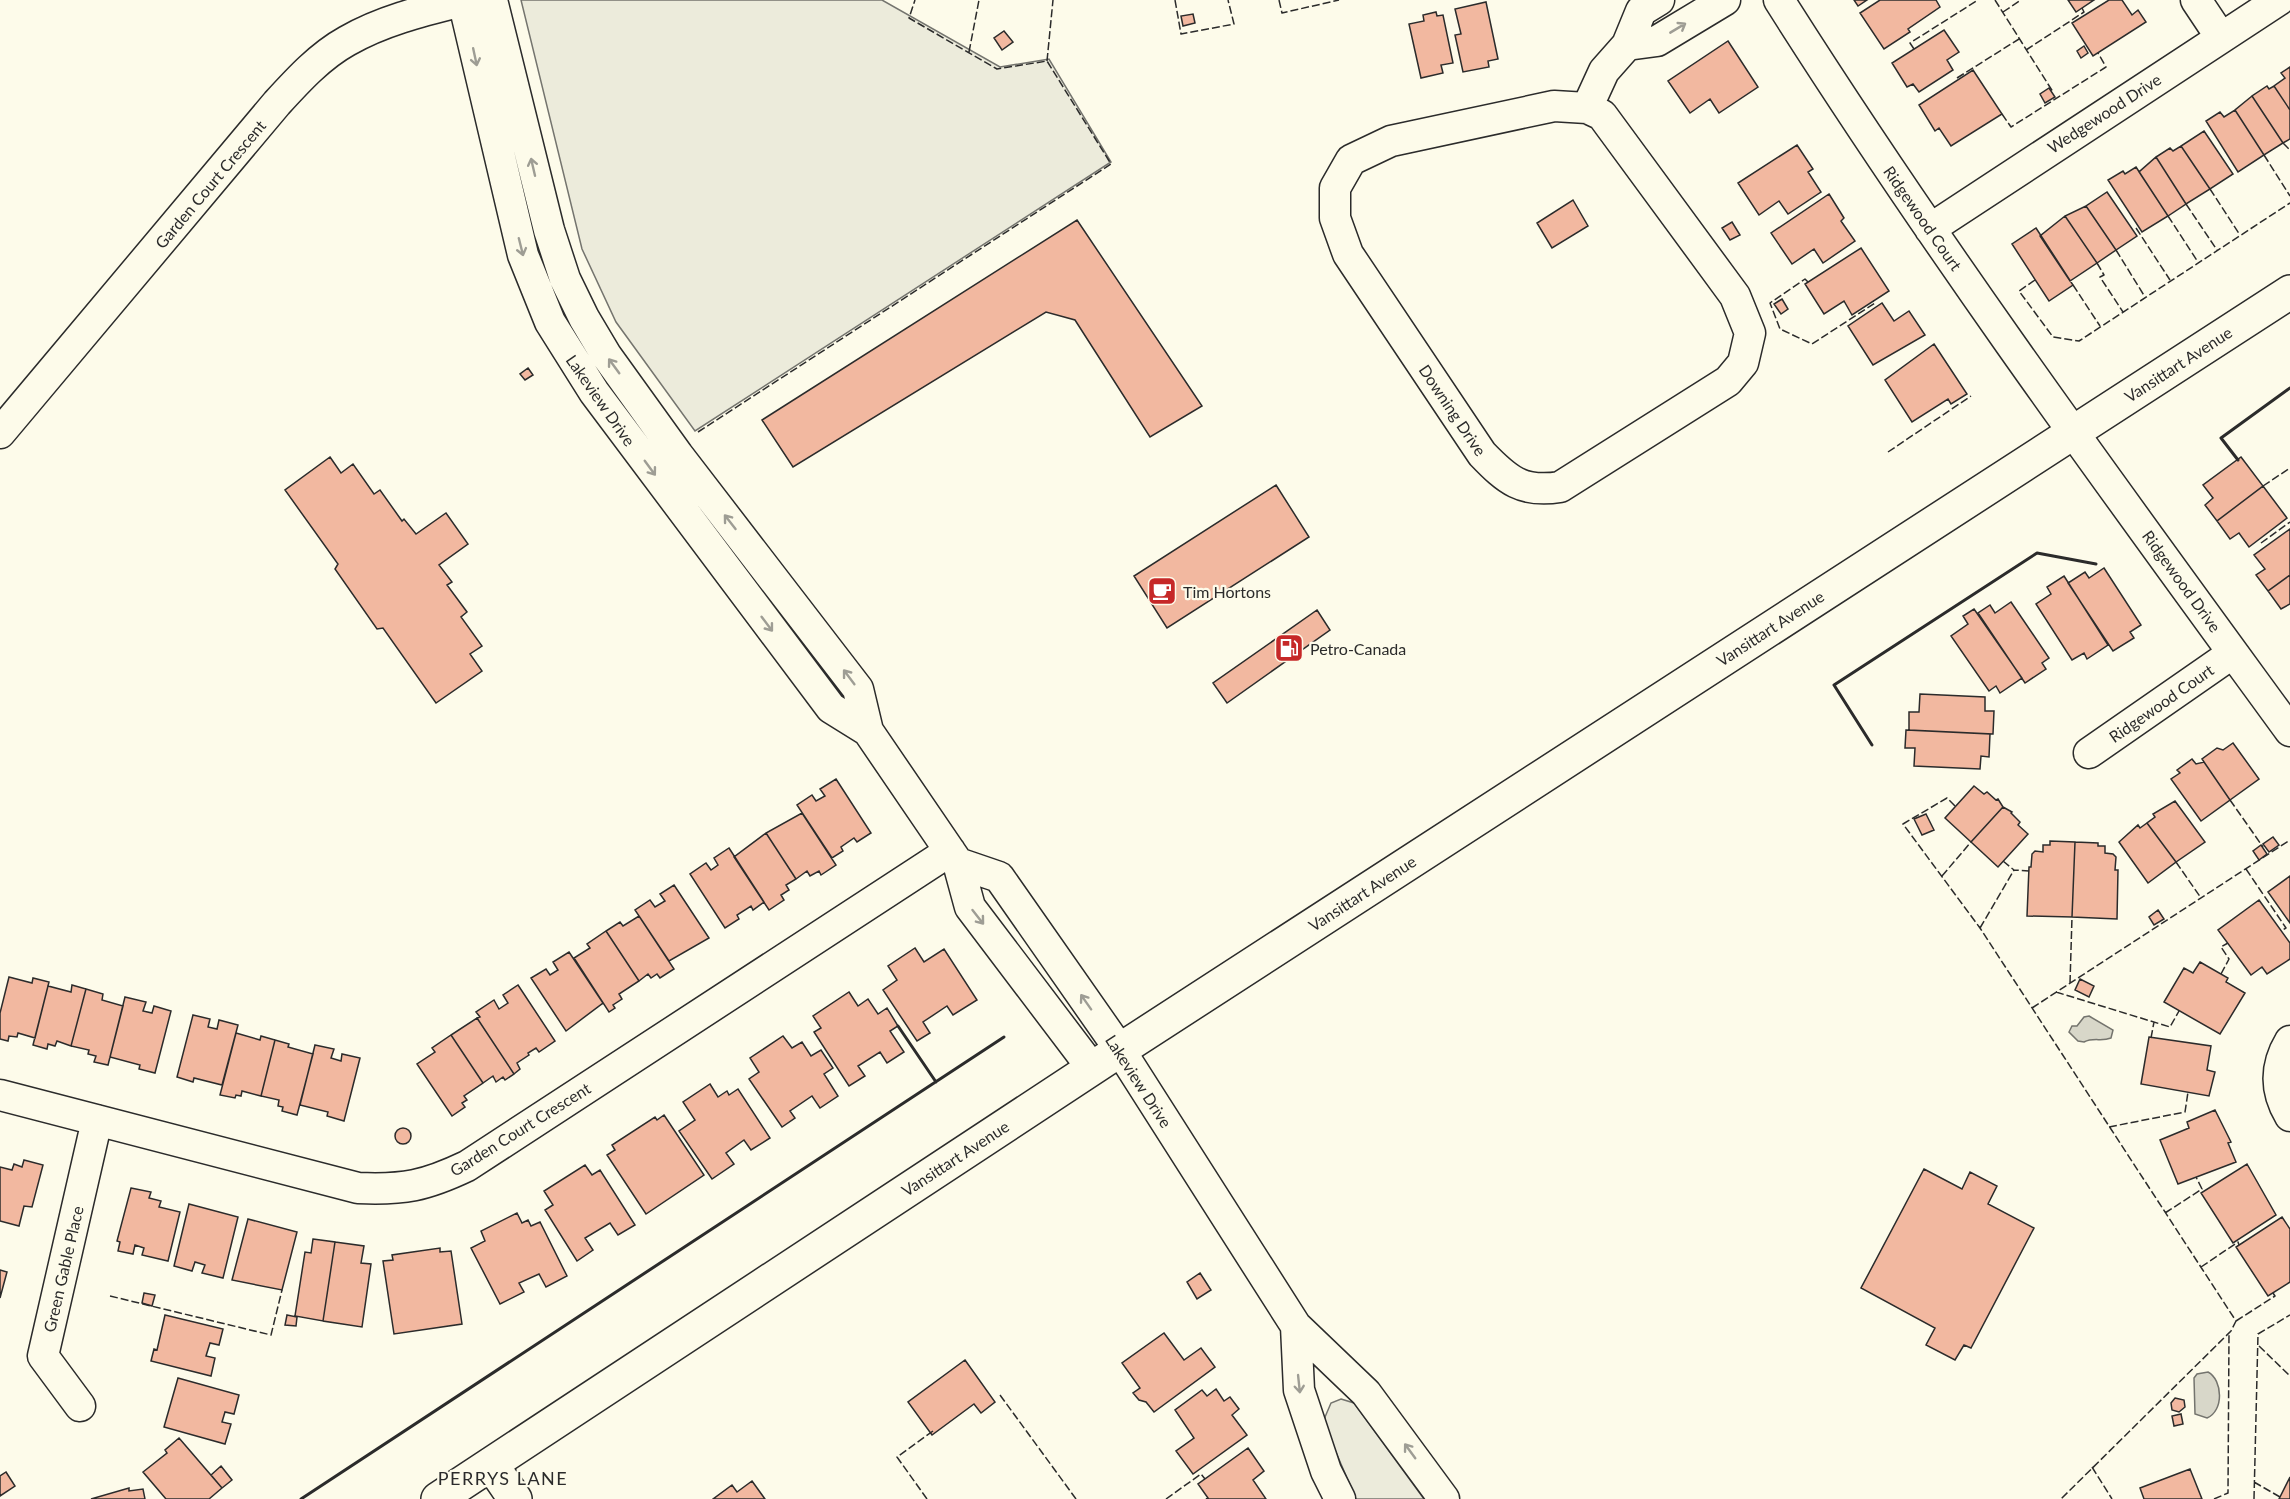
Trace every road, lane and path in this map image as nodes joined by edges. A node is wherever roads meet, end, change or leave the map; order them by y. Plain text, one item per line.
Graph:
1 (464, 0) edge
2 (492, 0) edge
3 (1659, 0) edge
4 (1725, 0) edge
5 (1779, 0) edge
6 (2196, 0) edge
7 (2279, 0) edge
8 (2220, 36) junction
9 (1627, 45) junction
10 (1587, 108) junction
11 (1930, 229) junction
12 (2290, 292) edge
13 (2074, 431) junction
14 (0, 433) edge
15 (2233, 653) junction
16 (868, 731) junction
17 (2290, 731) edge
18 (2088, 753) dead end
19 (954, 857) junction
20 (2290, 1041) edge
21 (1120, 1050) junction
22 (1092, 1068) junction
23 (0, 1095) edge
24 (2290, 1116) edge
25 (97, 1120) junction
26 (1296, 1326) junction
27 (80, 1406) dead end
28 (491, 1464) junction
29 (438, 1499) edge
30 (515, 1499) edge
31 (1340, 1499) edge
32 (1444, 1499) edge

1 - 14 street, Garden Court Crescent
1 -> 16 street, Lakeview Drive
16 -> 2 street, Lakeview Drive
3 - 9 street
9 -> 4 street
5 - 11 street, Ridgewood Court
6 - 8 street
7 - 8 street, Wedgewood Drive
8 - 11 street, Wedgewood Drive
9 - 10 street
10 - 10 street, Downing Drive
11 - 13 street, Ridgewood Court
12 - 13 main road, Vansittart Avenue
13 - 15 street, Ridgewood Drive
13 - 21 main road, Vansittart Avenue
15 - 17 street, Ridgewood Drive
15 - 18 street, Ridgewood Court
16 - 19 street, Lakeview Drive
21 -> 19 street, Lakeview Drive
19 -> 22 street, Lakeview Drive
19 - 25 street, Garden Court Crescent
20 - 24 street
21 - 22 main road, Vansittart Avenue
21 - 26 street, Lakeview Drive
22 - 28 main road, Vansittart Avenue
23 - 25 street, Garden Court Crescent
25 - 27 street, Green Gable Place
26 -> 31 street, Lakeview Drive
32 -> 26 street, Lakeview Drive
28 - 29 main road, Vansittart Avenue
28 - 30 main road

